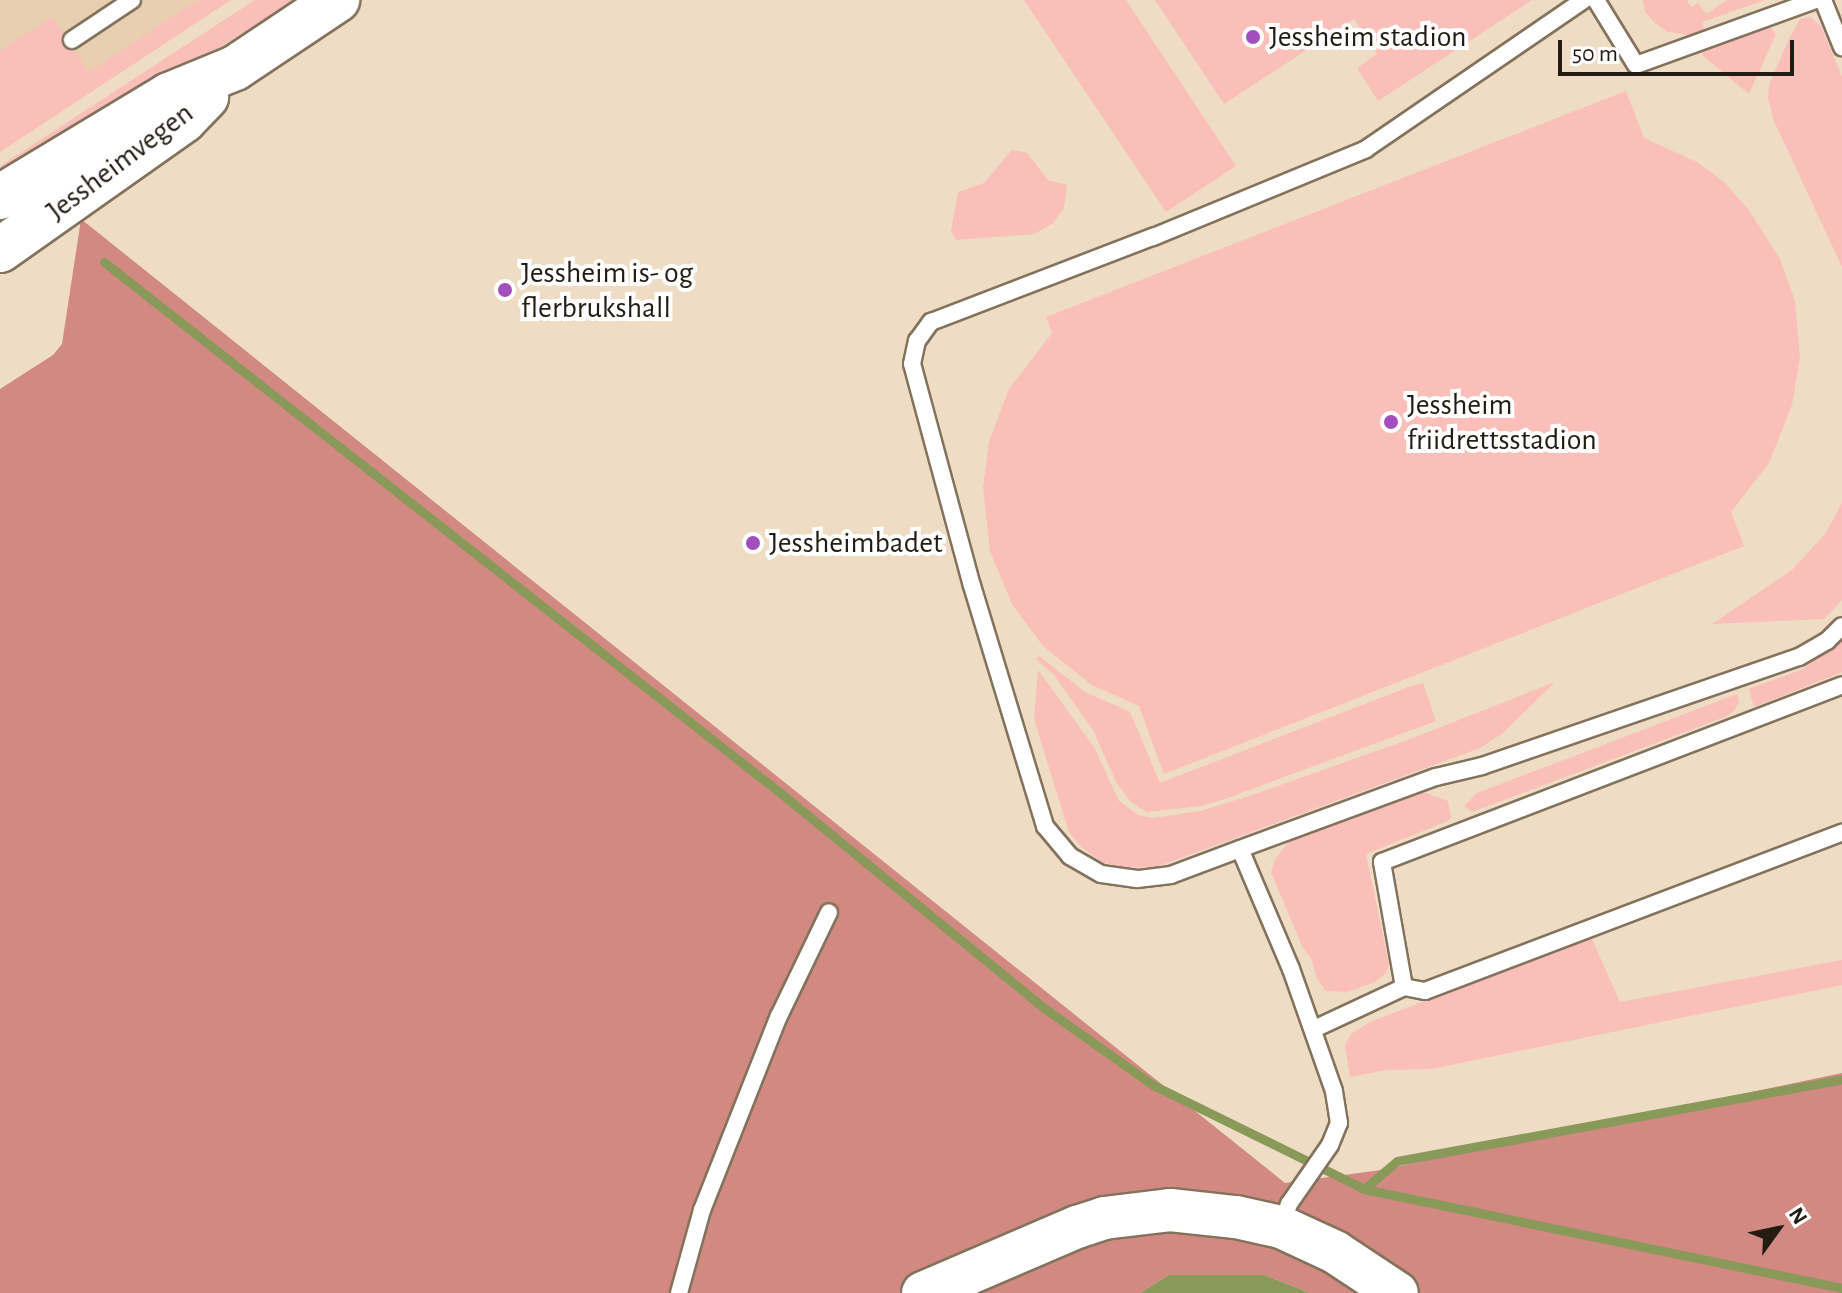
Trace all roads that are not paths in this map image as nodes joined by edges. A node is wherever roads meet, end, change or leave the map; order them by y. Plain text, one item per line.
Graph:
1 (132, 0) edge
2 (337, 0) edge
3 (1584, 0) edge
4 (1596, 0) edge
5 (1816, 0) edge
6 (1823, 0) edge
7 (72, 40) dead end
8 (1842, 47) edge
9 (235, 68) junction
10 (0, 197) edge
11 (0, 250) edge
12 (1842, 626) edge
13 (1842, 685) edge
14 (1842, 833) edge
15 (1240, 849) junction
16 (829, 912) dead end
17 (1404, 987) junction
18 (1314, 1029) junction
19 (1281, 1227) junction
20 (679, 1293) edge
21 (923, 1293) edge
22 (1397, 1293) edge

1 - 7 lane
2 - 9 main road, Jessheimvegen
3 - 15 lane
4 - 5 lane
6 - 8 lane
9 - 10 main road, Jessheimvegen
9 - 11 main road, Jessheimvegen
12 - 15 lane
13 - 17 lane
14 - 17 lane
15 - 18 lane
16 - 20 lane
17 - 18 lane
18 - 19 lane
19 - 21 street
19 - 22 street

